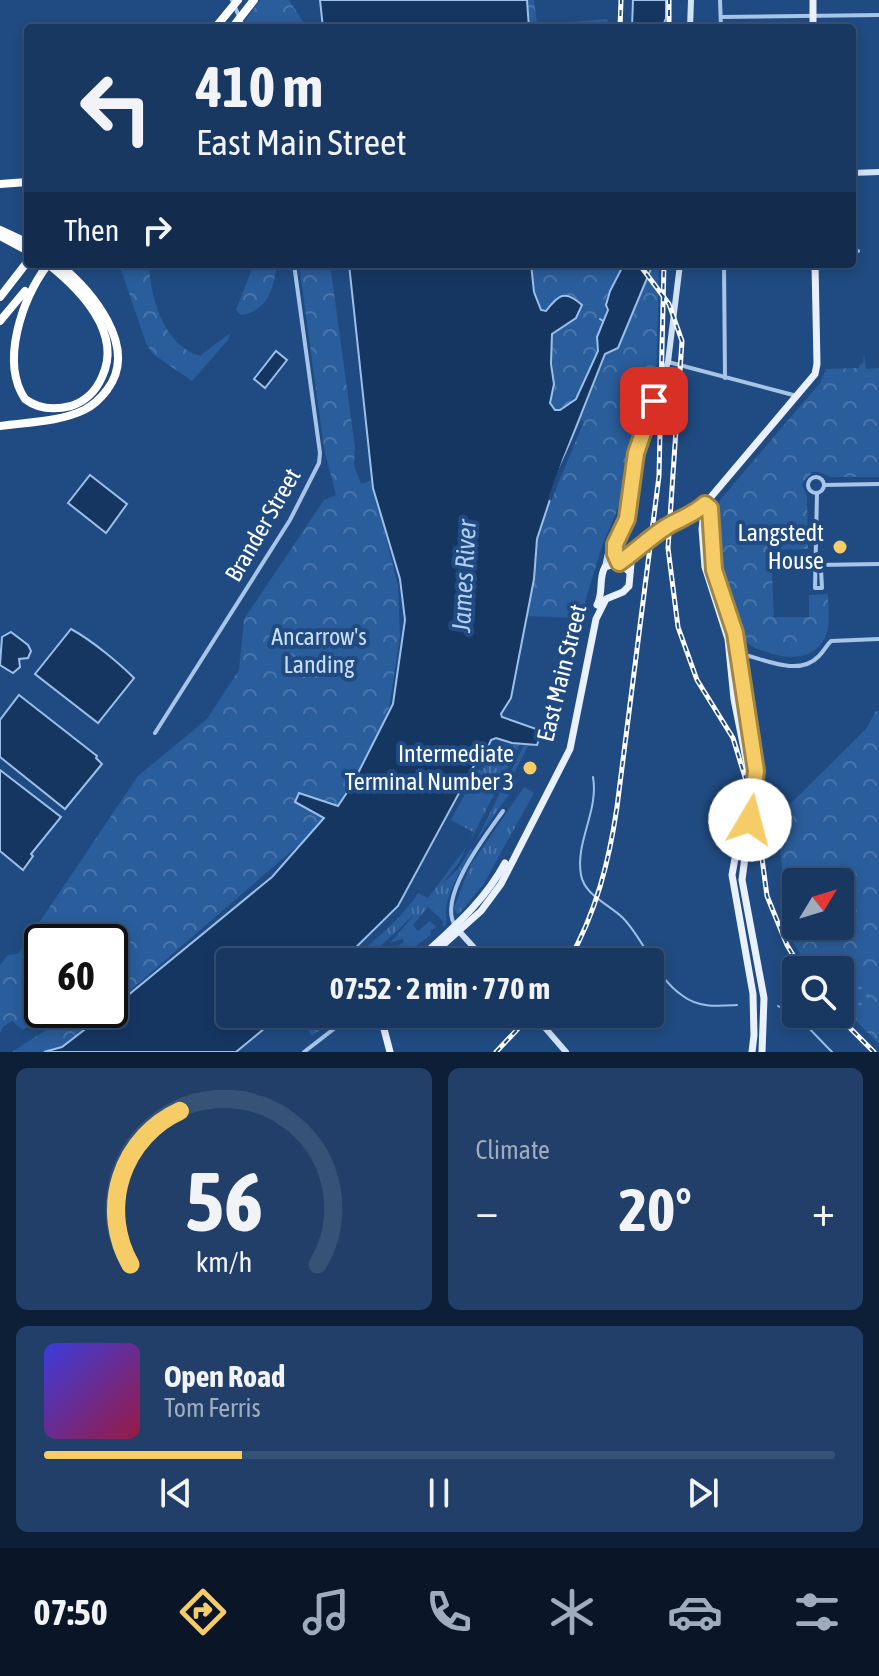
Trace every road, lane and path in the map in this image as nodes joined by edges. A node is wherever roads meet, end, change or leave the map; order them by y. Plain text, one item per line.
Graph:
1 (232, 0) edge
2 (238, 0) edge
3 (254, 0) edge
4 (691, 0) edge
5 (720, 0) edge
6 (813, 0) edge
7 (879, 15) edge
8 (813, 16) junction
9 (721, 17) junction
10 (218, 24) edge
11 (235, 24) edge
12 (242, 24) edge
13 (690, 24) edge
14 (721, 24) edge
15 (813, 24) edge
16 (879, 172) edge
17 (856, 173) edge
18 (24, 182) edge
19 (0, 184) edge
20 (0, 230) edge
21 (0, 236) edge
22 (24, 245) edge
23 (24, 245) edge
24 (24, 266) edge
25 (45, 268) edge
26 (45, 268) edge
27 (55, 268) edge
28 (62, 268) edge
29 (295, 268) edge
30 (680, 268) edge
31 (724, 268) edge
32 (815, 268) edge
33 (66, 275) junction
34 (0, 297) edge
35 (0, 321) edge
36 (6, 339) dead end
37 (668, 362) junction
38 (4, 365) dead end
39 (725, 378) junction
40 (797, 396) junction
41 (0, 426) edge
42 (634, 467) junction
43 (879, 484) edge
44 (824, 485) junction
45 (817, 493) junction
46 (705, 504) junction
47 (639, 547) junction
48 (619, 563) junction
49 (879, 564) edge
50 (817, 565) junction
51 (605, 567) junction
52 (630, 572) junction
53 (602, 584) junction
54 (615, 593) junction
55 (879, 639) edge
56 (735, 653) junction
57 (155, 733) dead end
58 (503, 811) dead end
59 (457, 928) junction
60 (433, 948) edge
61 (438, 948) edge
62 (475, 948) edge
63 (335, 1028) edge
64 (384, 1028) edge
65 (545, 1028) edge
66 (304, 1052) edge
67 (390, 1052) edge
68 (566, 1052) edge
69 (752, 1052) edge
70 (762, 1052) edge

1 - 12 street
2 - 10 highway, bridge
3 - 11 highway, bridge
4 - 13 main road
5 - 9 street
6 - 8 main road
7 - 8 street
8 - 9 street
8 - 15 main road
9 - 14 street
16 - 17 main road
18 - 19 highway
20 - 22 highway
21 - 23 highway
24 - 34 highway
25 - 35 highway
26 - 36 highway
27 - 33 highway
28 - 33 highway
29 - 57 street, Brander Street
30 - 37 main road
31 - 39 street
32 - 40 main road
33 - 38 highway
33 - 41 highway
37 - 39 street
37 - 42 main road
39 - 40 street
40 - 46 main road
42 - 48 main road
42 - 51 main road
43 - 44 street
44 - 45 street
44 - 45 street
45 - 50 street
46 - 47 main road, bridge
46 - 56 main road
47 - 48 main road
47 - 52 main road
48 - 51 main road
48 - 52 main road
49 - 50 street
50 - 50 street
51 - 53 main road
52 - 54 main road
53 - 54 main road
53 - 59 main road, East Main Street
54 - 59 main road, East Main Street
55 - 56 street
56 - 69 main road
56 - 70 main road
58 - 59 street
59 - 60 main road, East Main Street
59 - 61 main road, East Main Street
59 - 62 main road
63 - 66 street
64 - 67 main road
65 - 68 main road

